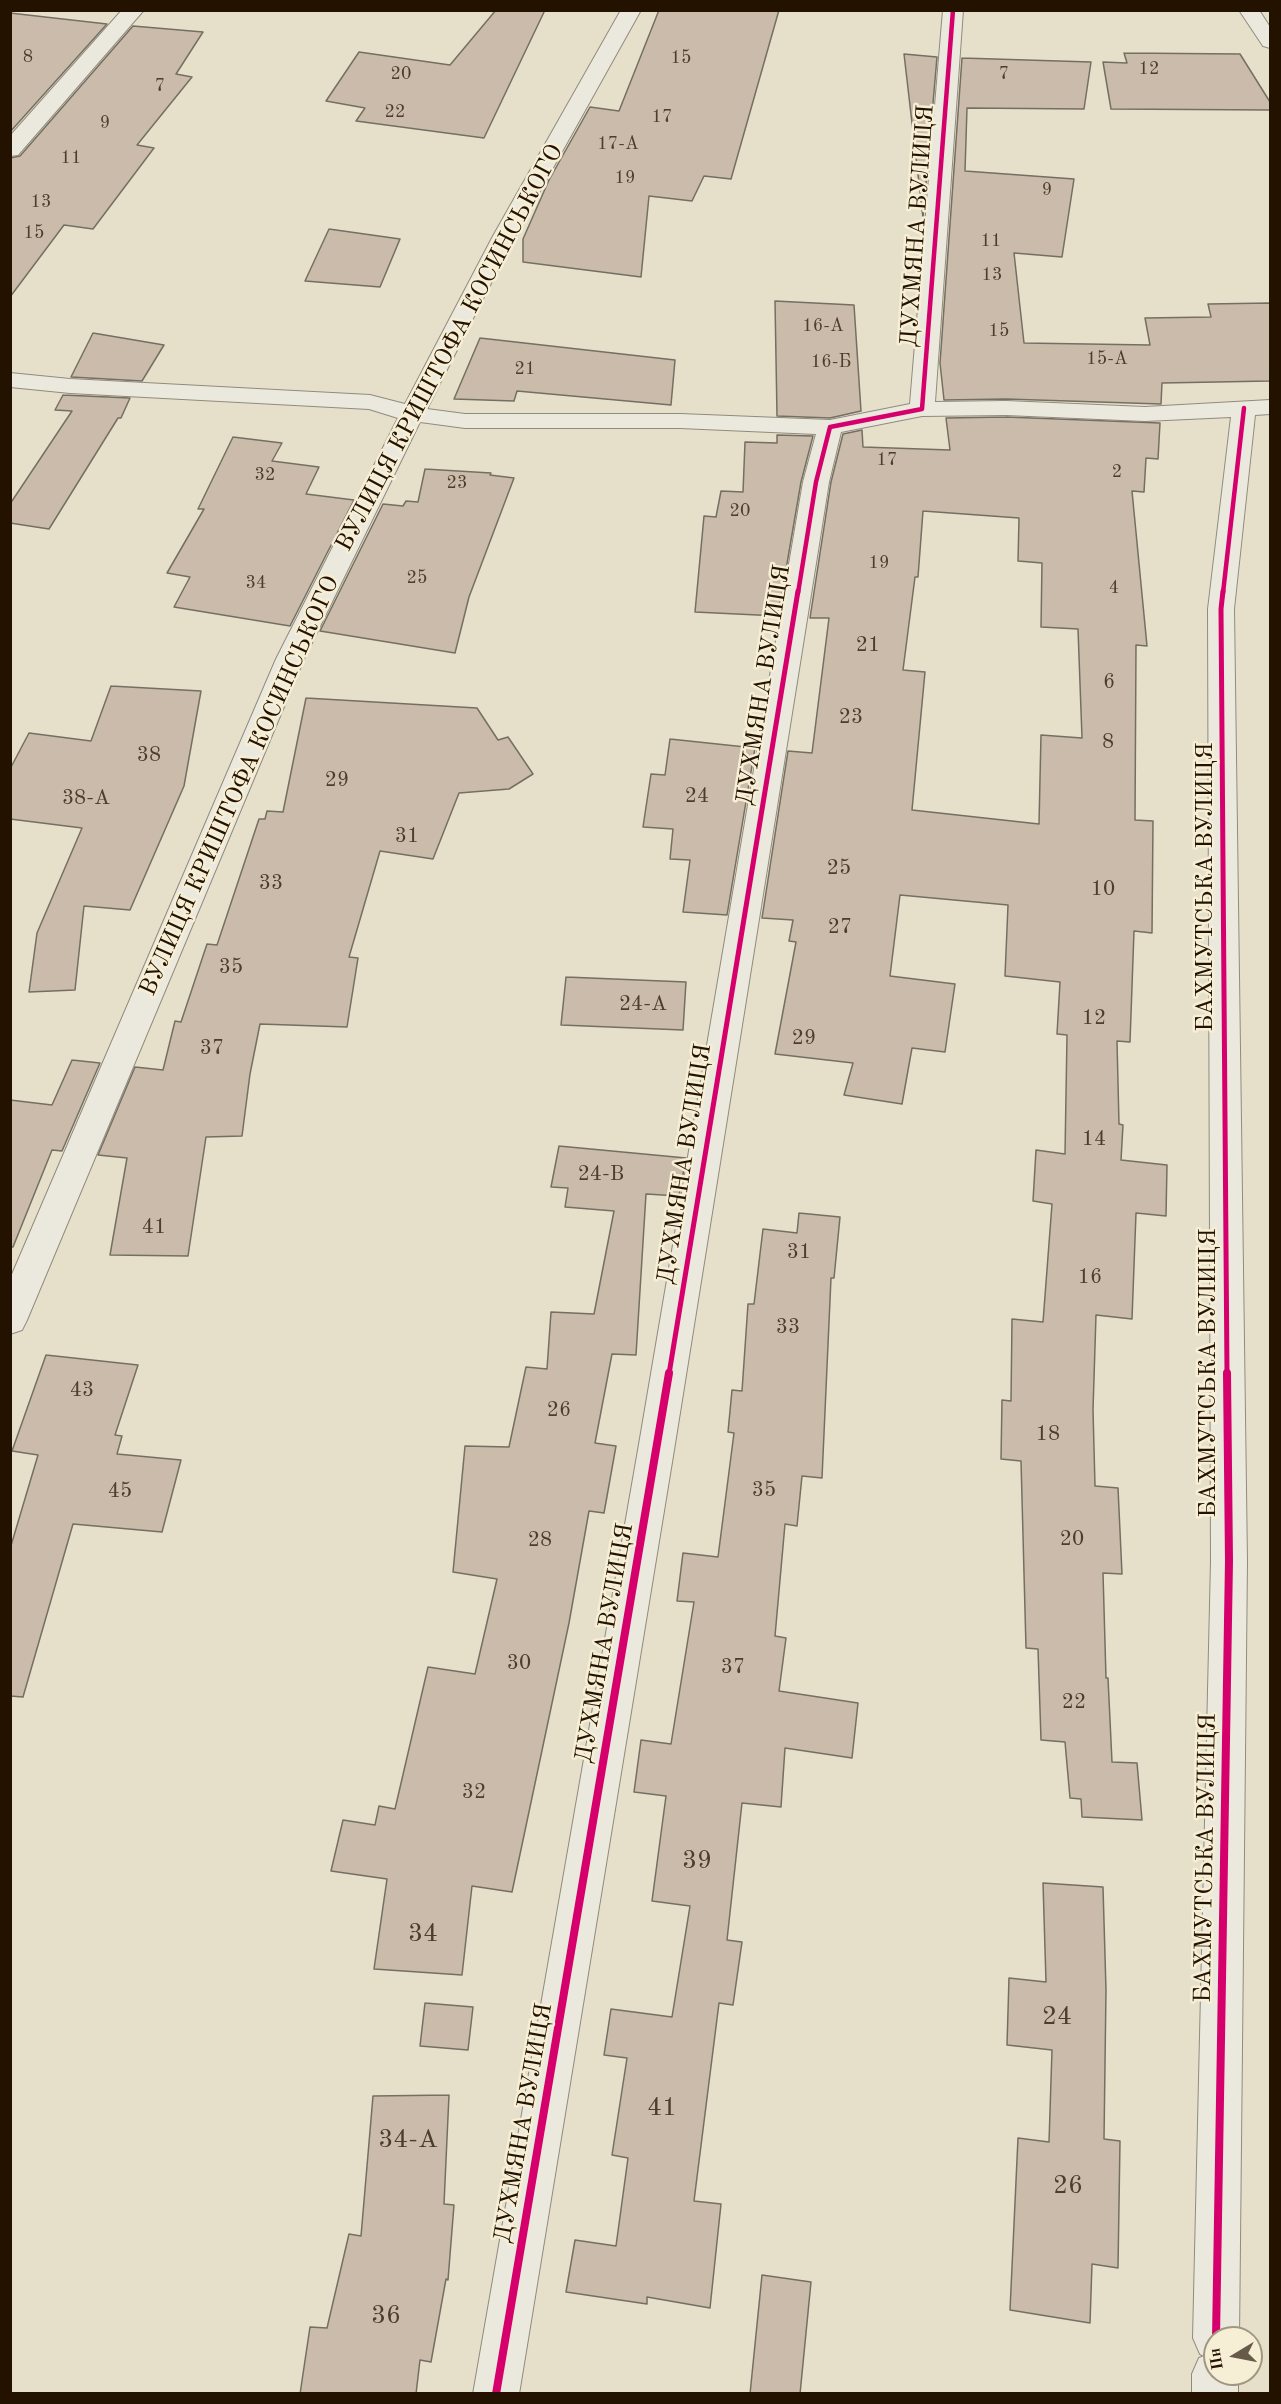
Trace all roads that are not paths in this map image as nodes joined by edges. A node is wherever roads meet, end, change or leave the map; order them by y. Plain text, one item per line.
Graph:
1 (134, 10) edge
2 (631, 10) edge
3 (953, 10) edge
4 (1249, 10) edge
5 (1270, 42) edge
6 (10, 150) edge
7 (10, 380) edge
8 (922, 408) junction
9 (1257, 408) edge
10 (412, 414) junction
11 (830, 426) junction
12 (10, 1320) edge
13 (1216, 2326) edge
14 (496, 2394) edge

1 - 6 street
2 - 10 street, ВУЛИЦЯ КРИШТОФА КОСИНСЬКОГО
3 - 8 street, ДУХМЯНА ВУЛИЦЯ
4 - 5 street
7 - 10 street
8 - 9 street
8 - 11 street
9 - 13 street, БАХМУТСЬКА ВУЛИЦЯ
10 - 11 street
10 - 12 street, ВУЛИЦЯ КРИШТОФА КОСИНСЬКОГО
11 - 14 street, ДУХМЯНА ВУЛИЦЯ

